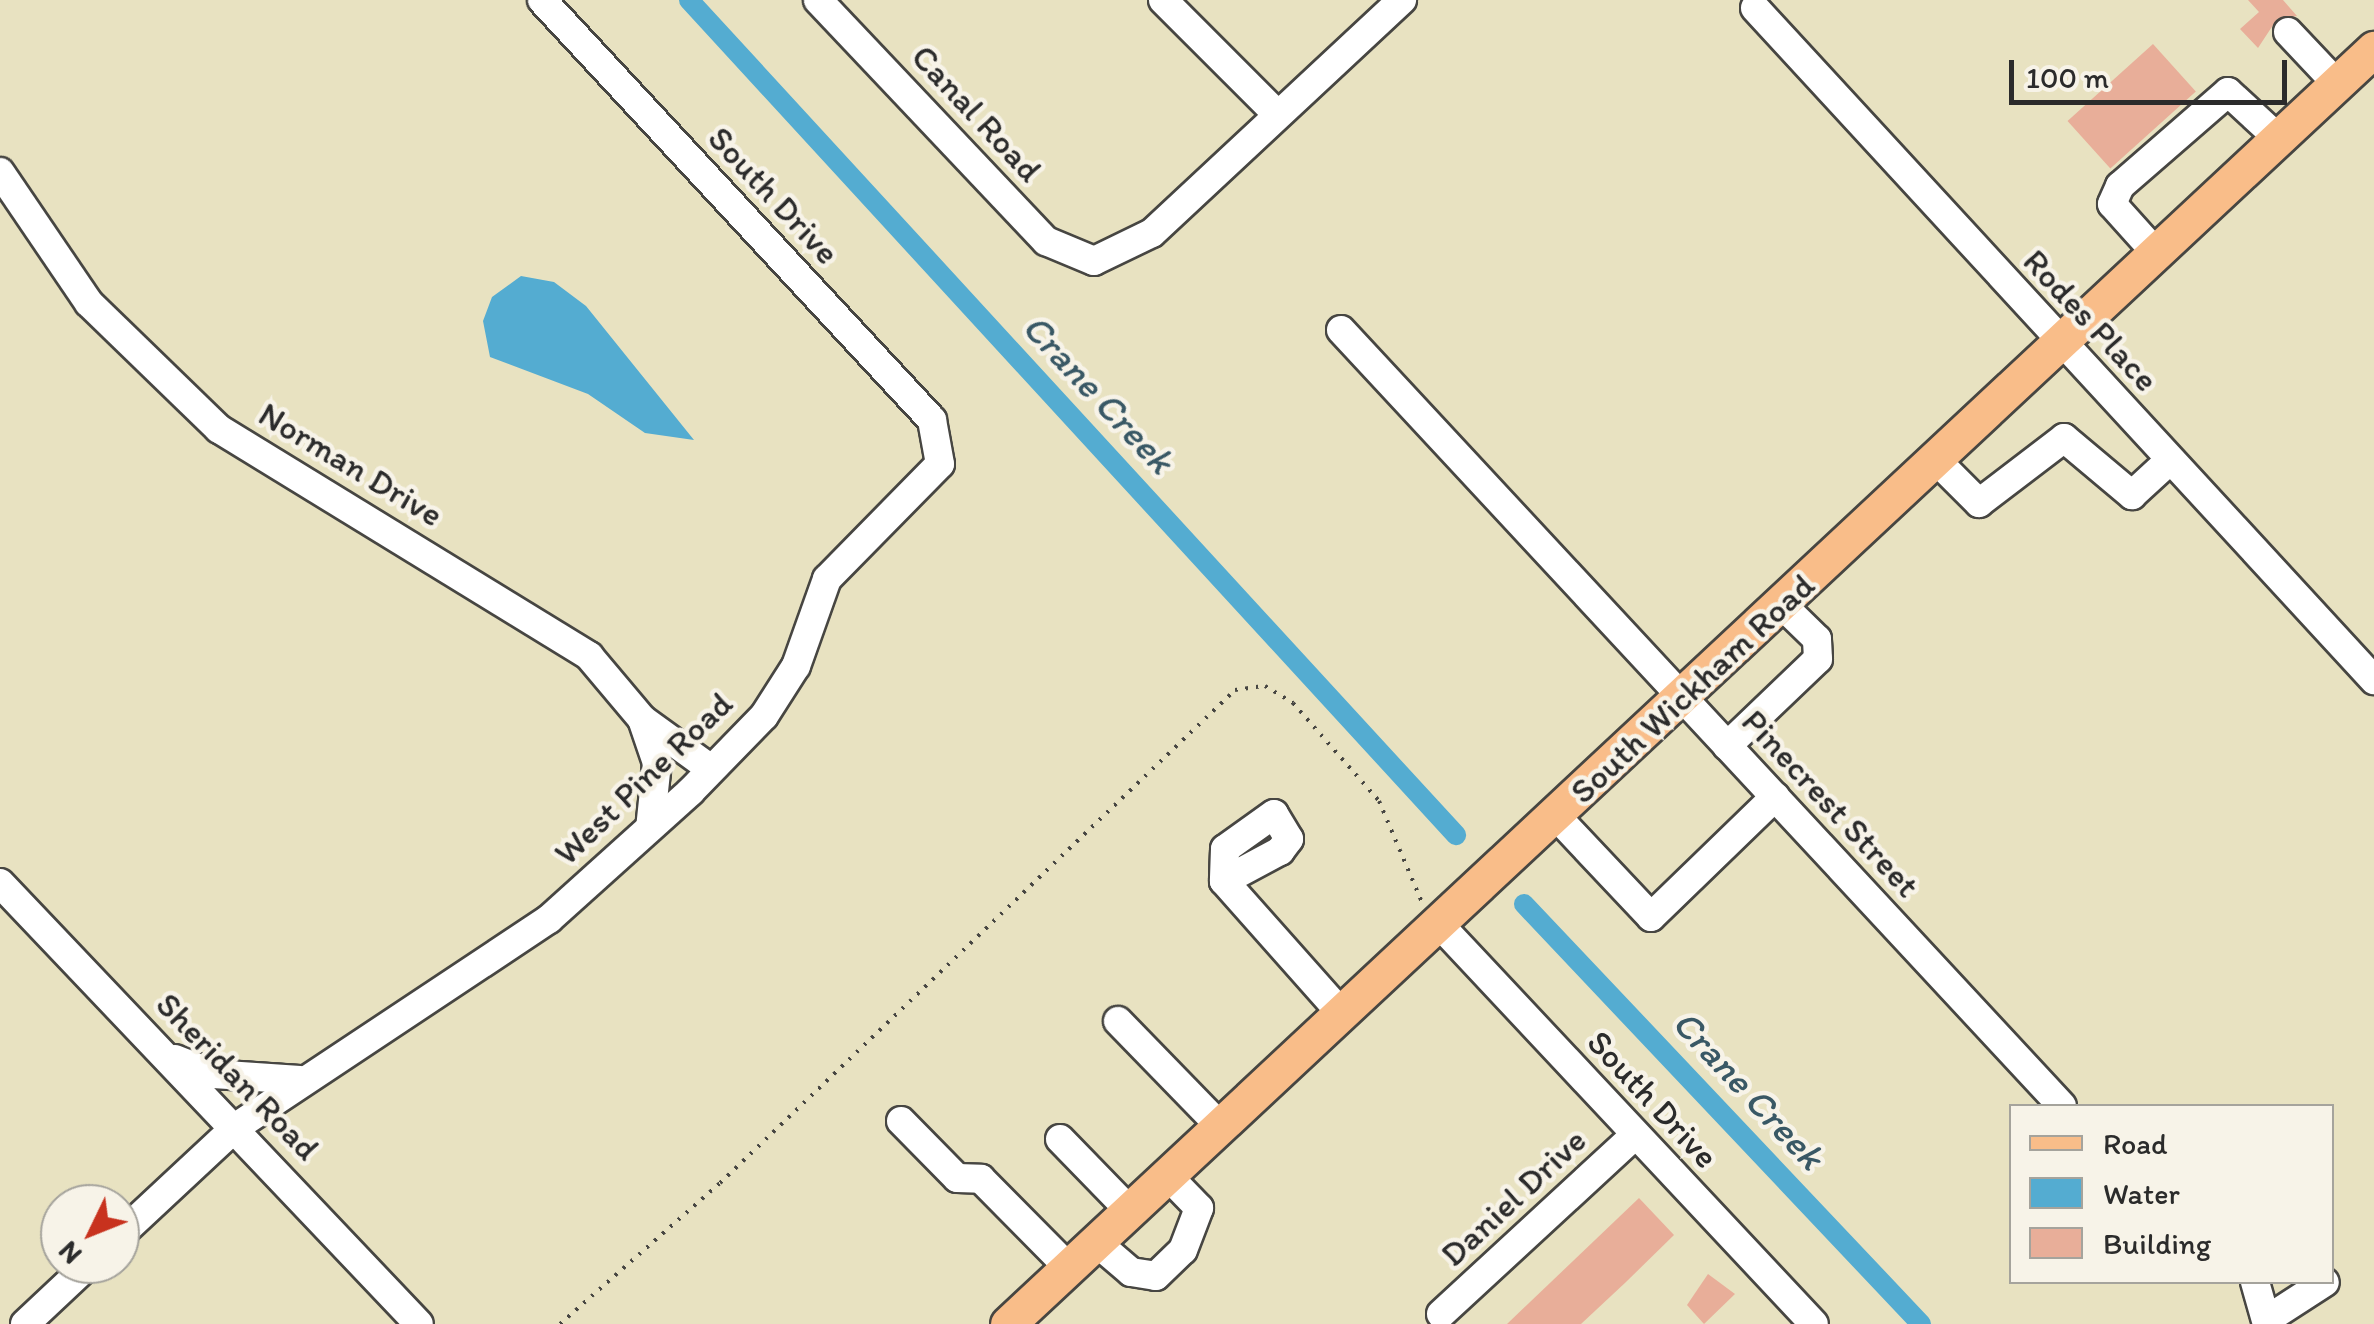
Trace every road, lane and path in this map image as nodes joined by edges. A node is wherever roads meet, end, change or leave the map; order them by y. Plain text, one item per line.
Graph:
1 (542, 0) edge
2 (818, 0) edge
3 (1163, 0) edge
4 (1402, 0) edge
5 (1756, 8) dead end
6 (2288, 32) dead end
7 (2374, 49) edge
8 (2337, 84) junction
9 (1277, 114) junction
10 (2279, 138) junction
11 (0, 172) edge
12 (2156, 254) junction
13 (1342, 330) dead end
14 (2060, 344) junction
15 (940, 446) joint
16 (1936, 460) junction
17 (2170, 461) junction
18 (1781, 604) junction
19 (2374, 680) edge
20 (1682, 696) junction
21 (642, 719) junction
22 (1727, 746) junction
23 (711, 769) junction
24 (1775, 798) junction
25 (1555, 816) junction
26 (650, 828) junction
27 (1224, 881) dead end
28 (0, 883) edge
29 (1438, 924) junction
30 (1342, 1014) junction
31 (1118, 1021) dead end
32 (168, 1056) junction
33 (300, 1080) junction
34 (2060, 1104) edge
35 (901, 1121) dead end
36 (236, 1127) junction
37 (1221, 1127) junction
38 (1635, 1134) junction
39 (1060, 1138) dead end
40 (1168, 1176) junction
41 (1130, 1211) junction
42 (140, 1217) edge
43 (1096, 1242) junction
44 (1069, 1268) junction
45 (68, 1284) edge
46 (2256, 1284) edge
47 (2322, 1284) edge
48 (1441, 1314) dead end
49 (1799, 1319) edge
50 (2269, 1320) edge
51 (25, 1324) edge
52 (420, 1324) edge
53 (560, 1324) edge
54 (1008, 1324) edge

1 - 15 street, South Drive
2 - 9 street, Canal Road
3 - 9 street
4 - 9 street
5 - 14 street, Rodes Place
6 - 8 street
7 - 8 main road, South Wickham Road
8 - 10 main road, South Wickham Road
10 - 12 main road, South Wickham Road
10 - 12 street
11 - 21 street, Norman Drive
12 - 14 main road, South Wickham Road
13 - 20 street, Pinecrest Street
14 - 16 main road, South Wickham Road
14 - 17 street, Rodes Place
15 - 23 street, West Pine Road
16 - 17 street
16 - 18 main road, South Wickham Road
17 - 19 street, Rodes Place
18 - 20 main road, South Wickham Road
18 - 22 street
20 - 22 street, Pinecrest Street
20 - 25 main road, South Wickham Road
21 - 23 street, Norman Drive
21 - 26 street
22 - 24 street, Pinecrest Street
23 - 26 street, West Pine Road
24 - 25 street
24 - 34 street, Pinecrest Street
25 - 29 main road, South Wickham Road
26 - 33 street, West Pine Road
27 - 30 street
28 - 32 street, Sheridan Road
29 - 30 main road, South Wickham Road
29 - 38 street, South Drive
29 - 53 path
30 - 37 main road, South Wickham Road
31 - 37 street
32 - 33 street
32 - 36 street, Sheridan Road
33 - 36 street, West Pine Road
35 - 44 street
36 - 42 street, West Pine Road
36 - 52 street, Sheridan Road
37 - 40 main road, South Wickham Road
38 - 48 street, Daniel Drive
38 - 49 street, South Drive
39 - 41 street
40 - 41 main road, South Wickham Road
40 - 43 street
41 - 43 main road, South Wickham Road
43 - 44 main road, South Wickham Road
44 - 54 main road, South Wickham Road
45 - 51 street
46 - 50 street
47 - 50 street

